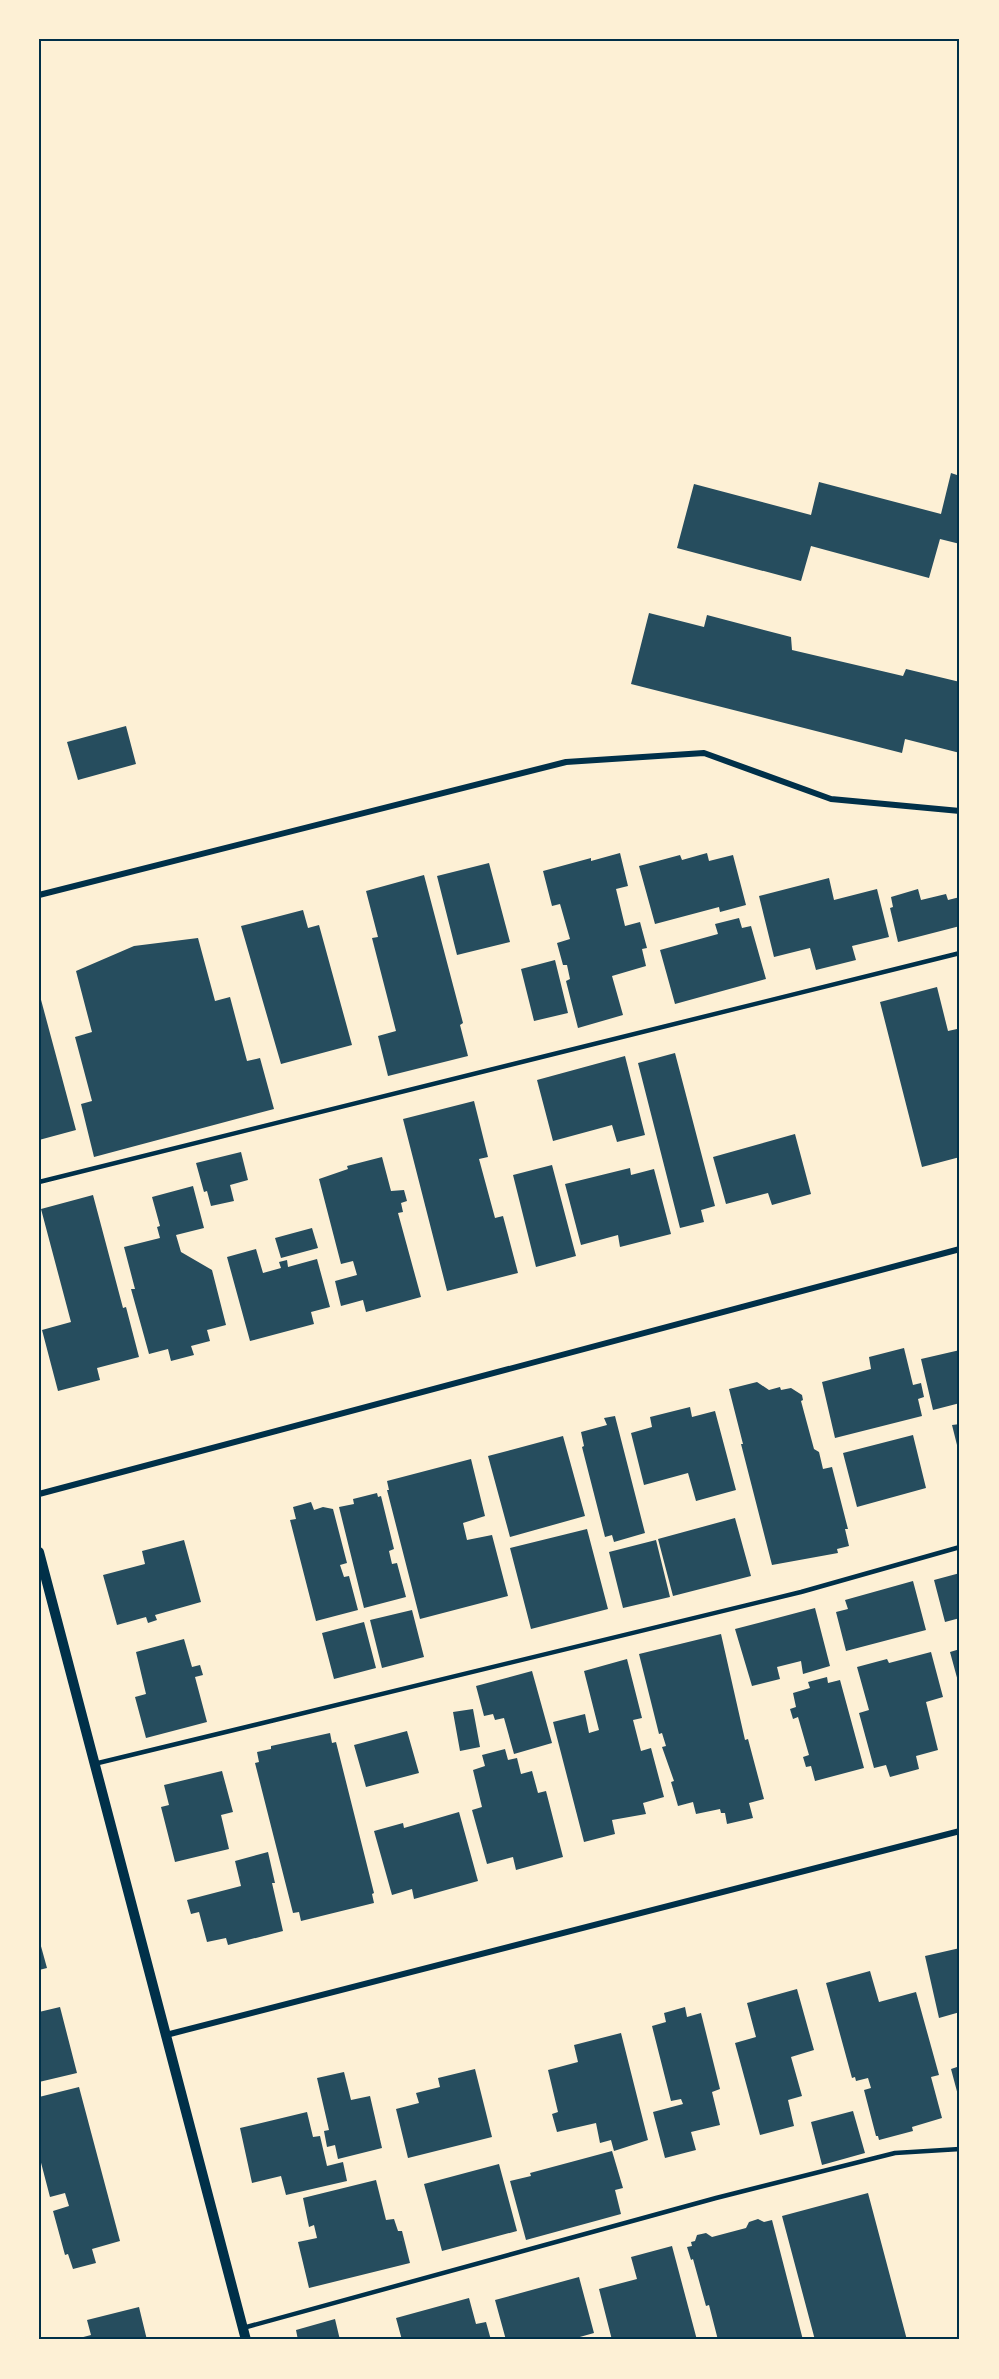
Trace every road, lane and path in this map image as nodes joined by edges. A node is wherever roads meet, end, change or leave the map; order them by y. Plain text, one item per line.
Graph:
1 (960, 811) edge
2 (39, 895) edge
3 (960, 953) edge
4 (39, 1182) edge
5 (960, 1249) edge
6 (39, 1494) edge
7 (960, 1548) edge
8 (39, 1552) edge
9 (94, 1764) junction
10 (960, 1831) edge
11 (166, 2035) junction
12 (960, 2149) edge
13 (243, 2328) junction
14 (246, 2340) edge

1 - 2 street
3 - 4 lane
5 - 6 street
7 - 9 lane
8 - 9 street
9 - 11 street
10 - 11 street
11 - 13 street
12 - 13 lane
13 - 14 street

